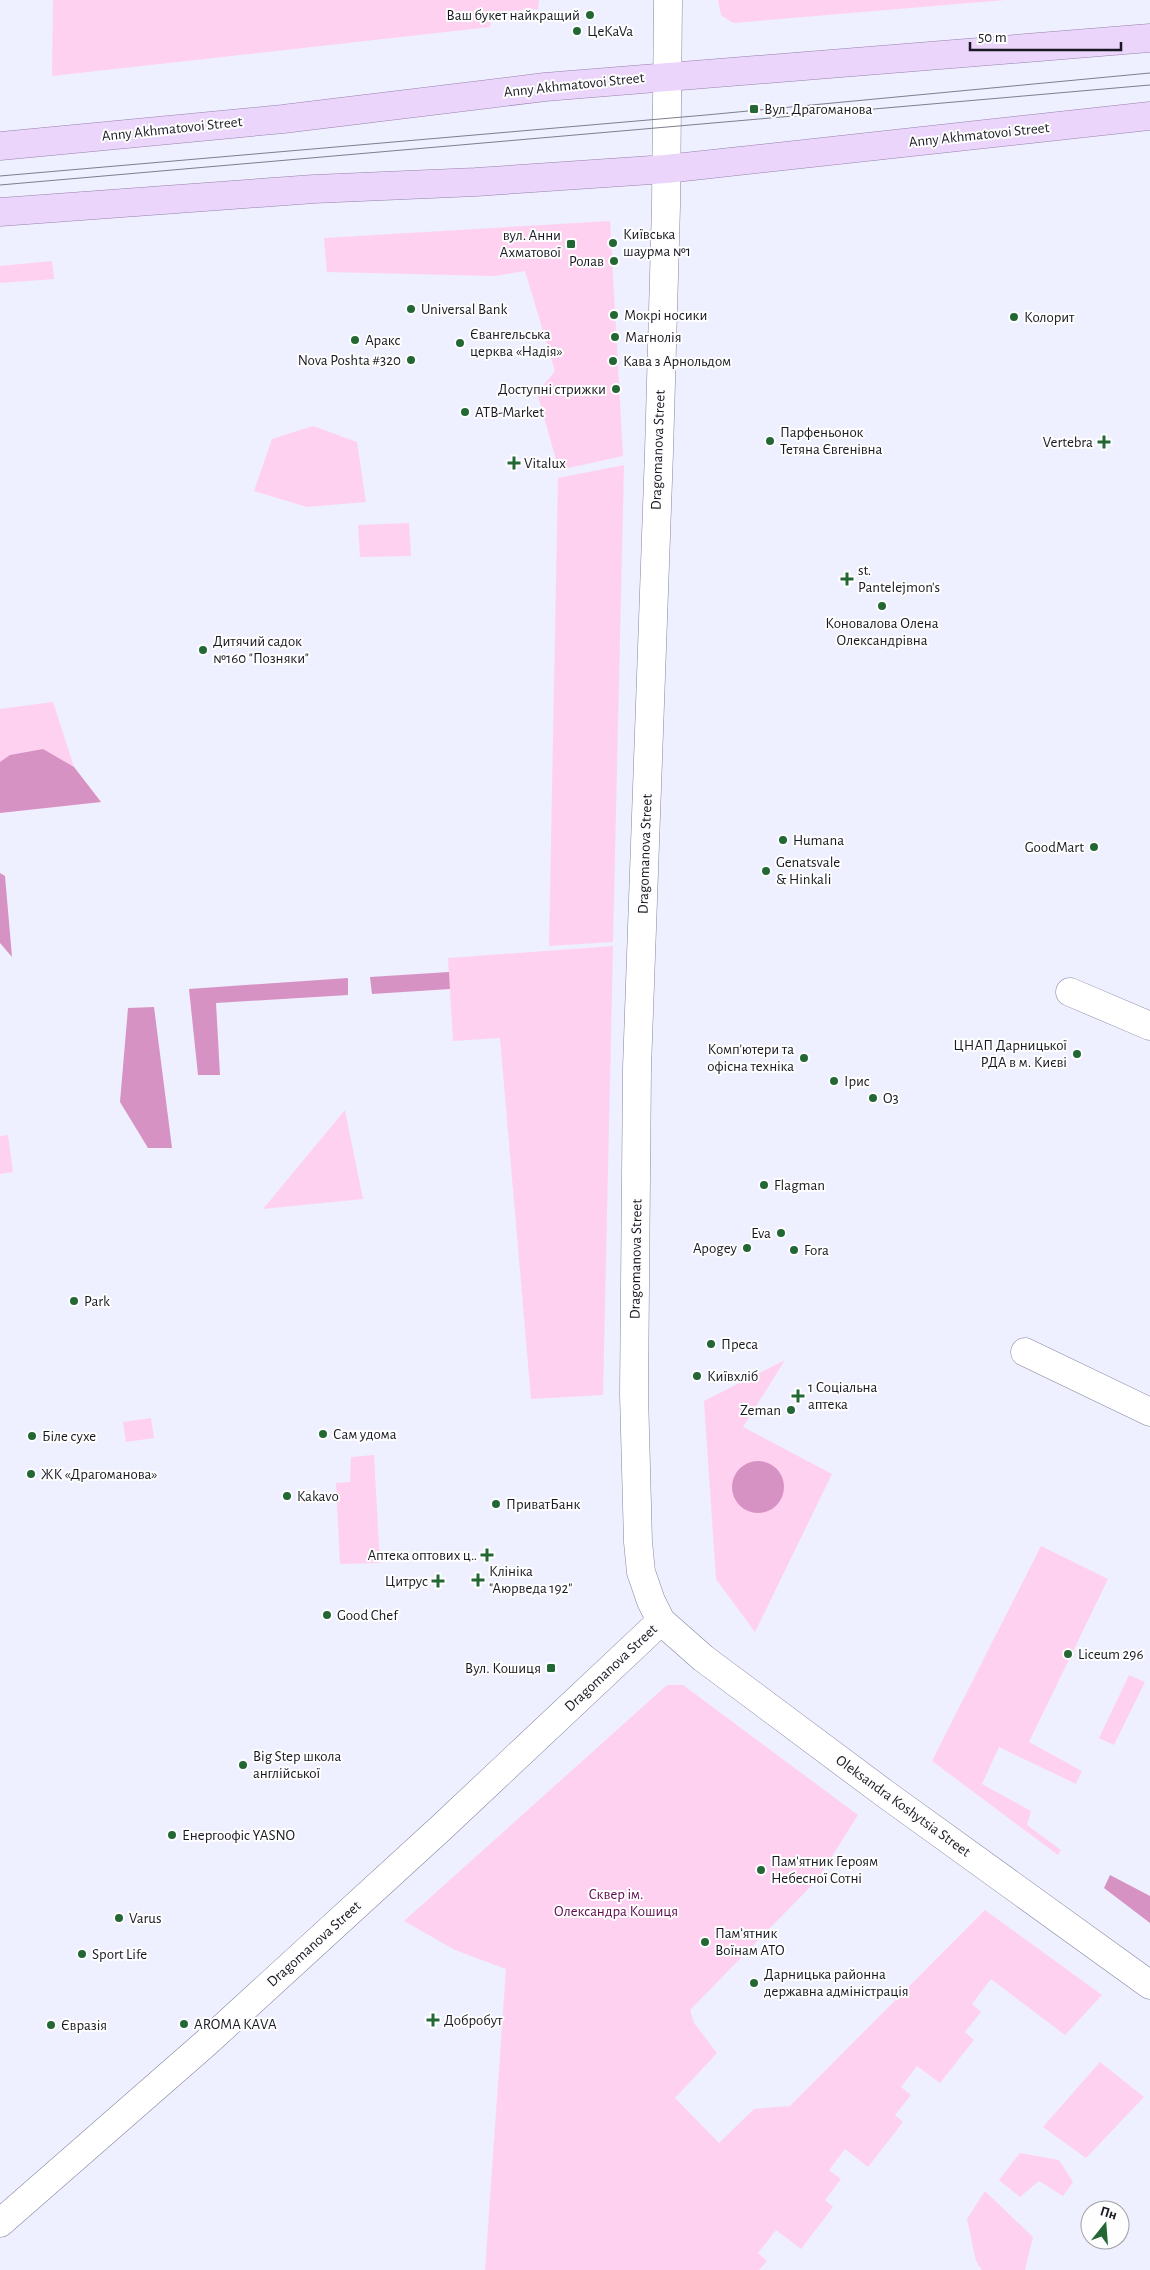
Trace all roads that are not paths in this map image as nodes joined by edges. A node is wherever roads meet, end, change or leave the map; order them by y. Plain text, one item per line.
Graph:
1 (668, 0) edge
2 (1150, 38) edge
3 (666, 76) junction
4 (1150, 116) edge
5 (0, 146) edge
6 (666, 169) junction
7 (0, 212) edge
8 (1070, 992) dead end
9 (1150, 1026) edge
10 (1025, 1352) dead end
11 (1150, 1412) edge
12 (661, 1621) junction
13 (1150, 1985) edge
14 (0, 2223) edge

1 - 3 street, Dragomanova Street
2 - 3 main road, Anny Akhmatovoi Street
3 - 5 main road, Anny Akhmatovoi Street
3 - 6 street, Dragomanova Street
4 - 6 main road, Anny Akhmatovoi Street
6 - 7 main road, Anny Akhmatovoi Street
6 - 12 street, Dragomanova Street
8 - 9 street
10 - 11 street
12 - 13 street, Oleksandra Koshytsia Street
12 - 14 street, Dragomanova Street

